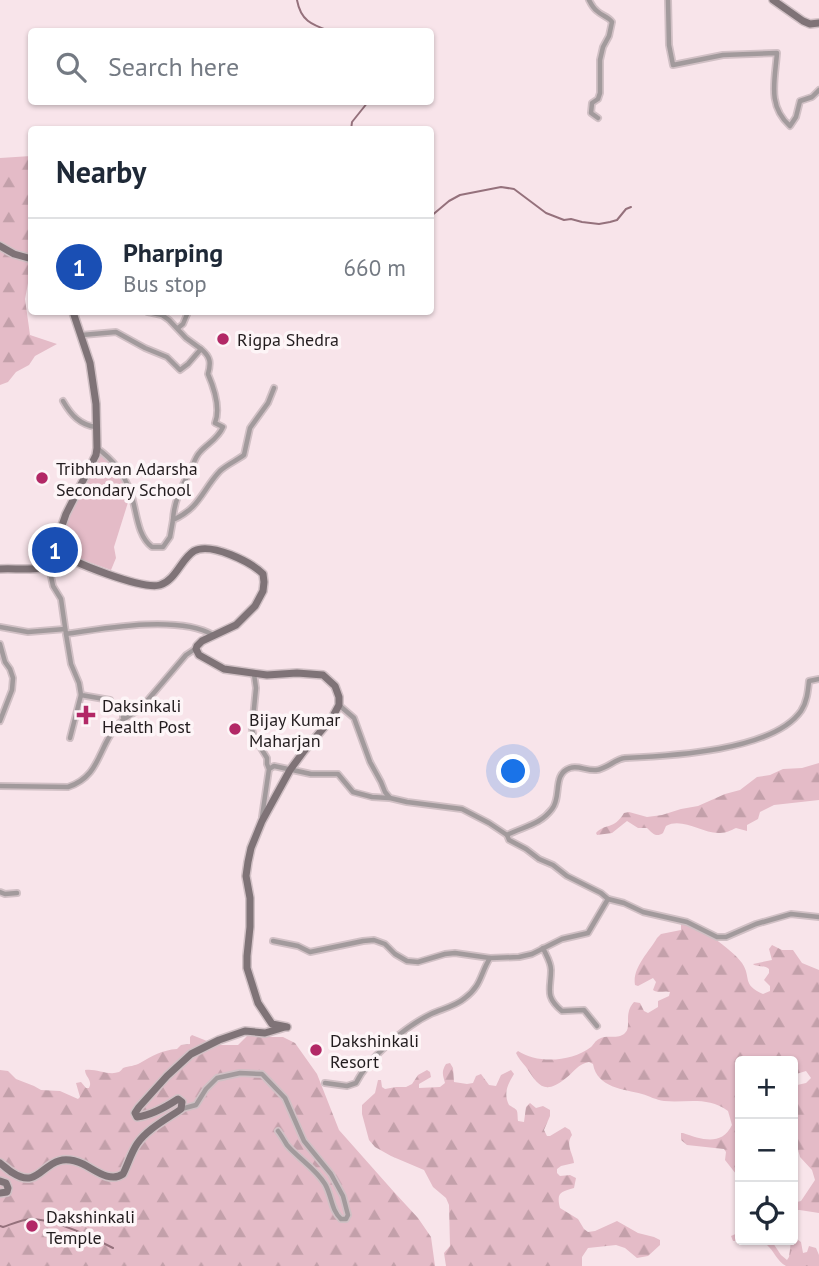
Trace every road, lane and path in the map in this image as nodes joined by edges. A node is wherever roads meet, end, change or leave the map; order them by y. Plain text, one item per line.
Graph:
1 (589, 0) edge
2 (668, 0) edge
3 (773, 0) edge
4 (819, 23) edge
5 (819, 90) edge
6 (598, 118) dead end
7 (0, 246) edge
8 (28, 258) edge
9 (74, 315) edge
10 (162, 315) edge
11 (187, 315) edge
12 (178, 328) junction
13 (82, 335) junction
14 (201, 349) junction
15 (274, 388) dead end
16 (63, 401) dead end
17 (97, 428) junction
18 (97, 448) junction
19 (173, 520) junction
20 (55, 550) junction
21 (48, 566) junction
22 (0, 569) edge
23 (0, 627) edge
24 (65, 632) junction
25 (213, 635) junction
26 (0, 644) edge
27 (196, 649) junction
28 (254, 674) junction
29 (819, 678) edge
30 (81, 695) junction
31 (339, 705) junction
32 (123, 718) junction
33 (0, 720) edge
34 (71, 738) dead end
35 (269, 769) junction
36 (290, 770) junction
37 (0, 786) edge
38 (390, 798) junction
39 (262, 821) junction
40 (507, 835) junction
41 (0, 892) edge
42 (17, 893) dead end
43 (608, 899) junction
44 (819, 916) edge
45 (273, 941) dead end
46 (543, 948) junction
47 (490, 958) junction
48 (597, 1026) dead end
49 (325, 1083) dead end
50 (181, 1110) junction
51 (278, 1131) dead end
52 (0, 1163) edge
53 (0, 1181) edge
54 (0, 1193) edge

1 - 6 street
2 - 5 street
3 - 4 main road
7 - 8 main road
9 - 13 main road
10 - 12 street
11 - 12 street
12 - 14 street
13 - 14 street
13 - 17 main road
14 - 19 street
15 - 19 street
16 - 17 street
17 - 18 main road
18 - 19 street
18 - 20 main road
20 - 21 main road
20 - 25 main road
21 - 22 main road
21 - 24 street
23 - 24 street
24 - 25 street
24 - 30 street
25 - 27 main road
26 - 33 street
27 - 28 main road
27 - 32 street
28 - 31 main road
28 - 35 street
29 - 40 street
30 - 32 street
30 - 34 street
31 - 36 main road
31 - 38 street
32 - 37 street
35 - 36 street
35 - 39 street
36 - 38 street
36 - 39 main road
38 - 40 street
39 - 50 main road
40 - 43 street
41 - 42 street
43 - 44 street
43 - 46 street
45 - 47 street
46 - 47 street
46 - 48 street
47 - 49 street
50 - 51 street
50 - 52 main road
53 - 54 main road

